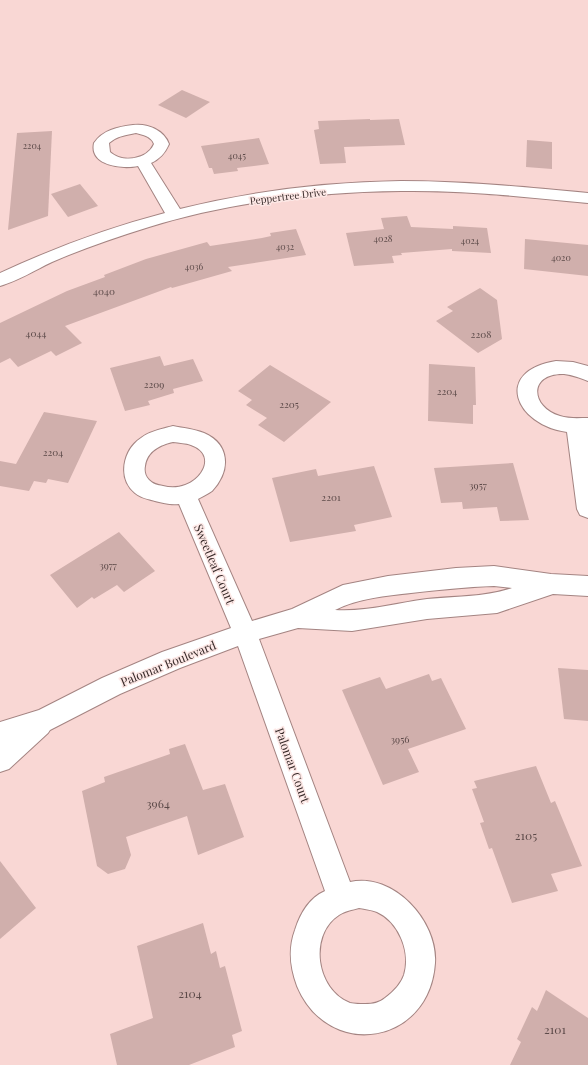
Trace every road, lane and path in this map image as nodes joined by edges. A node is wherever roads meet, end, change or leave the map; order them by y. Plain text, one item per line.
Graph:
1 (143, 162) dead end
2 (588, 198) edge
3 (174, 215) junction
4 (0, 280) edge
5 (588, 374) edge
6 (582, 426) edge
7 (186, 495) dead end
8 (588, 509) edge
9 (588, 586) edge
10 (245, 633) junction
11 (44, 720) junction
12 (0, 734) edge
13 (0, 760) edge
14 (342, 898) junction

1 - 3 street
2 - 3 street, Peppertree Drive
3 - 4 street, Peppertree Drive
5 - 6 street
6 - 8 street
7 - 10 street, Sweetleaf Court
9 - 10 street, Palomar Boulevard
10 - 11 street, Palomar Boulevard
10 - 14 street, Palomar Court
11 - 12 street, Palomar Boulevard
11 - 13 street, Palomar Boulevard
14 - 14 street

